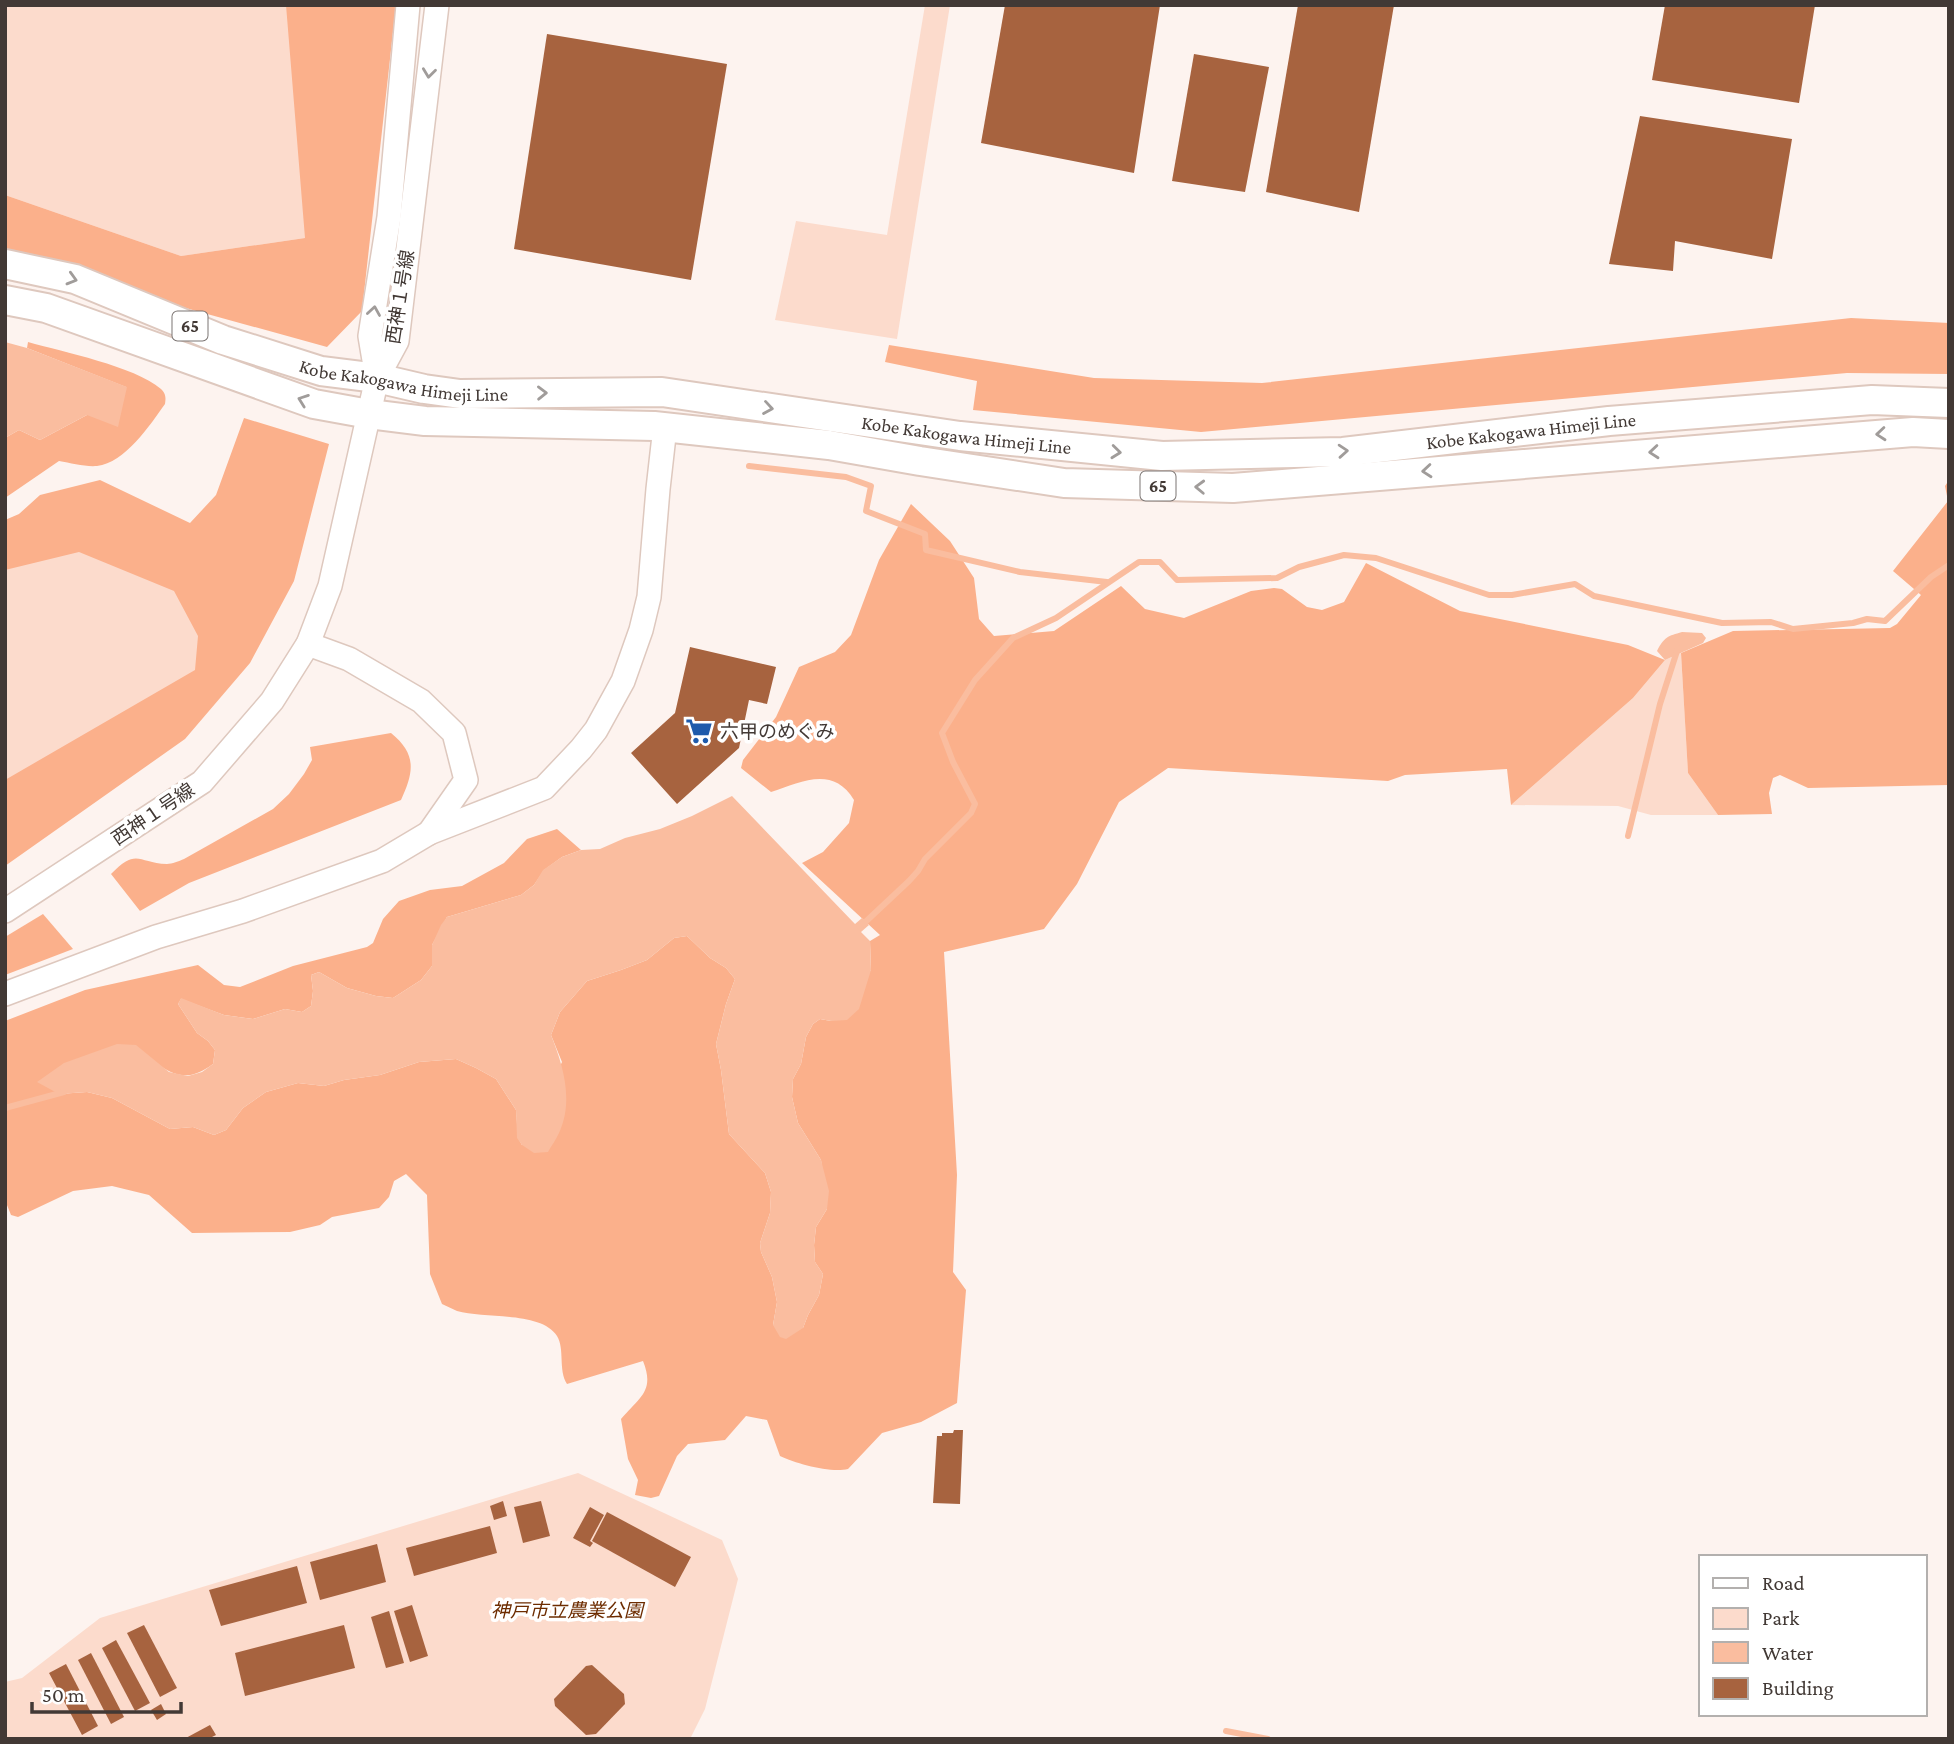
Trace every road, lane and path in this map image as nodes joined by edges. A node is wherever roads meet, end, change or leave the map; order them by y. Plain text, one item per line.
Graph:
1 (408, 5) edge
2 (437, 5) edge
3 (5, 264) edge
4 (5, 300) edge
5 (377, 378) junction
6 (1949, 403) edge
7 (369, 414) junction
8 (665, 427) junction
9 (1949, 434) edge
10 (308, 644) junction
11 (466, 780) junction
12 (501, 805) junction
13 (429, 834) junction
14 (5, 912) edge
15 (5, 994) edge

5 -> 1 street, 西神１号線
2 -> 5 street, 西神１号線
3 -> 5 main road, Kobe Kakogawa Himeji Line / 65
7 -> 4 main road, Kobe Kakogawa Himeji Line / 65
5 -> 6 main road, Kobe Kakogawa Himeji Line / 65
5 - 7 street, 西神１号線
7 - 8 main road, Kobe Kakogawa Himeji Line / 65
7 - 10 street, 西神１号線
9 -> 8 main road, Kobe Kakogawa Himeji Line / 65
8 - 12 street
10 - 11 street
10 - 14 street, 西神１号線
11 - 12 street
11 - 13 street
12 - 13 street
13 - 15 street

